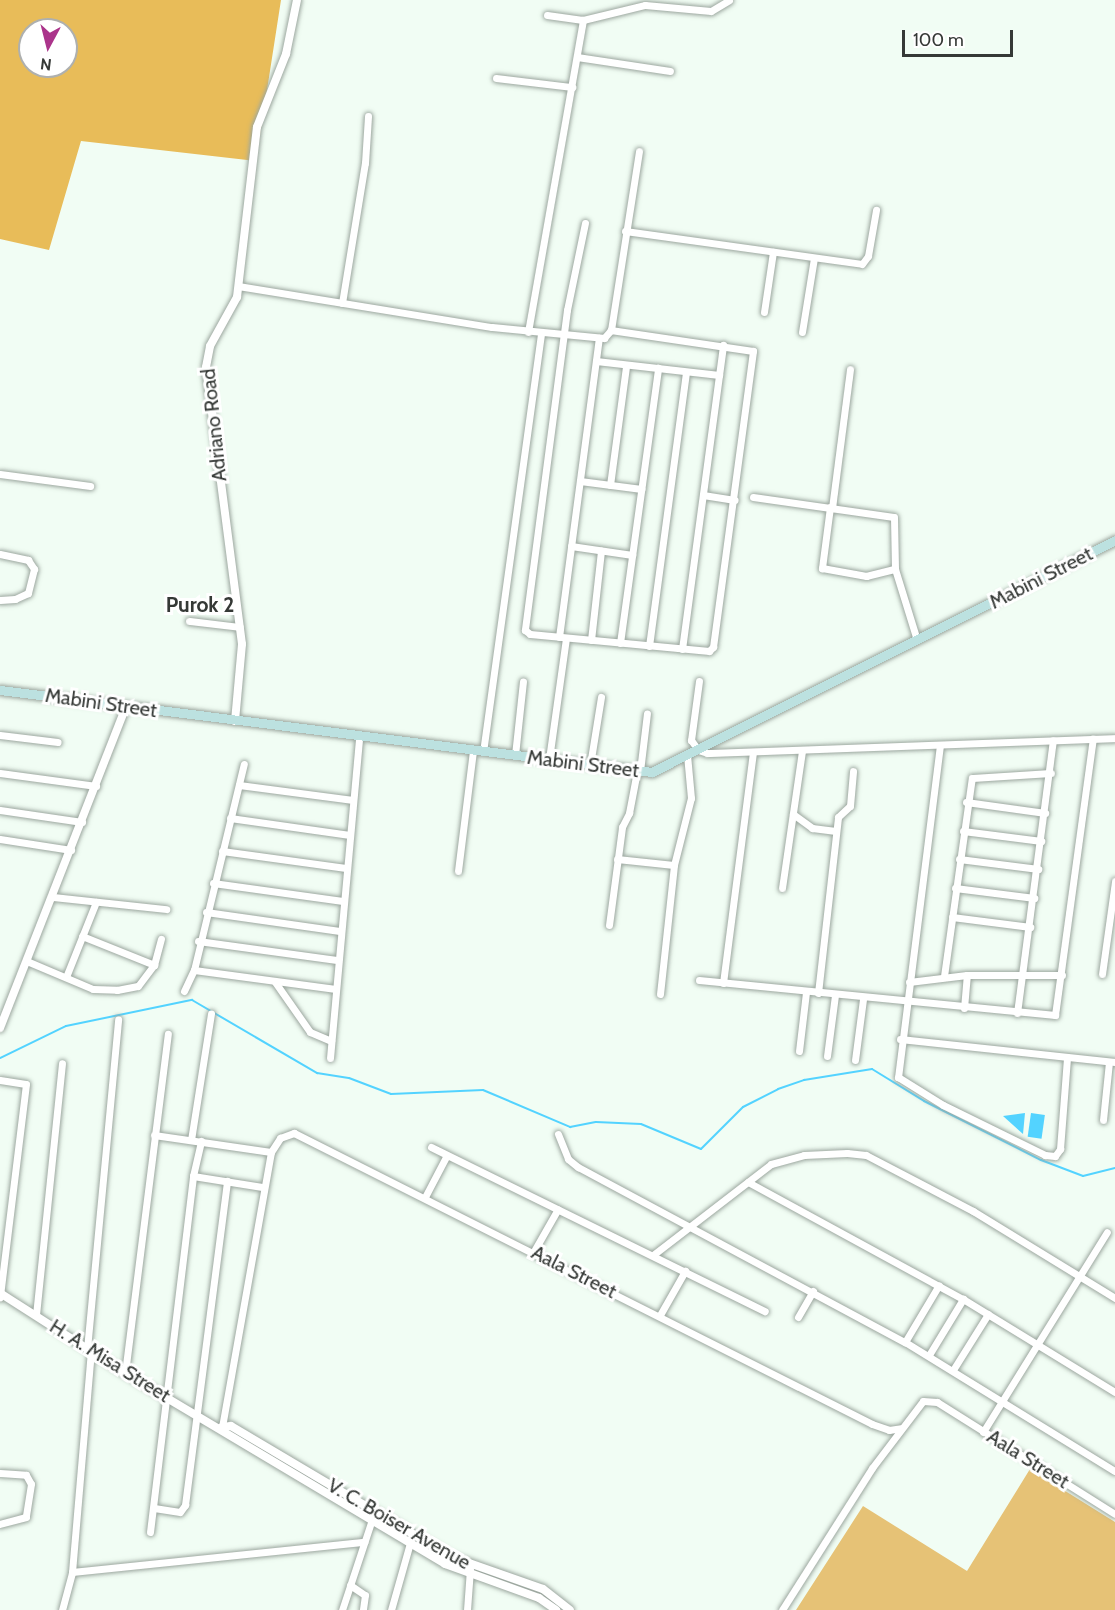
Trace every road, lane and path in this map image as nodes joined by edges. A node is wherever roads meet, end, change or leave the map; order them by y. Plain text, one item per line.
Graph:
1 (297, 0) edge
2 (729, 0) edge
3 (547, 15) dead end
4 (583, 20) junction
5 (577, 57) junction
6 (670, 71) dead end
7 (496, 78) dead end
8 (572, 87) junction
9 (368, 116) dead end
10 (639, 151) dead end
11 (876, 210) dead end
12 (585, 224) dead end
13 (625, 231) junction
14 (773, 252) junction
15 (814, 258) junction
16 (238, 286) junction
17 (342, 303) junction
18 (764, 312) dead end
19 (611, 330) junction
20 (528, 332) junction
21 (802, 332) dead end
22 (541, 333) junction
23 (564, 335) junction
24 (599, 338) junction
25 (723, 345) junction
26 (596, 361) junction
27 (626, 366) junction
28 (658, 369) junction
29 (850, 369) dead end
30 (686, 372) junction
31 (719, 375) junction
32 (0, 474) edge
33 (580, 481) junction
34 (610, 485) junction
35 (90, 486) dead end
36 (641, 489) junction
37 (703, 495) junction
38 (753, 497) dead end
39 (735, 500) junction
40 (831, 508) junction
41 (1115, 540) edge
42 (571, 546) junction
43 (601, 551) junction
44 (0, 554) edge
45 (632, 555) junction
46 (896, 569) junction
47 (0, 600) edge
48 (189, 621) dead end
49 (240, 627) junction
50 (563, 637) junction
51 (591, 640) junction
52 (917, 640) junction
53 (620, 643) junction
54 (649, 646) junction
55 (682, 649) junction
56 (524, 681) dead end
57 (699, 681) dead end
58 (0, 690) edge
59 (601, 697) dead end
60 (126, 706) junction
61 (647, 713) dead end
62 (235, 721) junction
63 (0, 735) edge
64 (359, 737) junction
65 (1115, 738) edge
66 (1093, 739) junction
67 (1053, 740) junction
68 (58, 742) dead end
69 (940, 745) junction
70 (698, 750) junction
71 (478, 751) junction
72 (802, 751) junction
73 (753, 753) junction
74 (515, 755) junction
75 (687, 756) junction
76 (549, 759) junction
77 (244, 764) dead end
78 (590, 765) junction
79 (639, 771) junction
80 (853, 771) dead end
81 (0, 773) edge
82 (1051, 773) junction
83 (239, 785) junction
84 (96, 786) junction
85 (353, 800) junction
86 (966, 802) junction
87 (0, 810) edge
88 (1045, 813) junction
89 (793, 814) junction
90 (230, 818) junction
91 (82, 822) junction
92 (836, 831) junction
93 (963, 831) junction
94 (350, 834) junction
95 (0, 839) edge
96 (1041, 841) junction
97 (71, 850) junction
98 (222, 851) junction
99 (959, 859) junction
100 (617, 860) junction
101 (674, 865) junction
102 (346, 868) junction
103 (1038, 869) junction
104 (458, 871) dead end
105 (1115, 881) edge
106 (213, 883) junction
107 (782, 888) dead end
108 (955, 888) junction
109 (53, 897) junction
110 (1034, 898) junction
111 (343, 901) junction
112 (96, 902) junction
113 (166, 909) dead end
114 (206, 912) junction
115 (952, 917) junction
116 (609, 925) dead end
117 (1030, 927) junction
118 (340, 931) junction
119 (82, 936) junction
120 (161, 939) dead end
121 (198, 941) junction
122 (337, 960) junction
123 (29, 962) junction
124 (154, 965) junction
125 (194, 970) junction
126 (1023, 974) junction
127 (1102, 974) dead end
128 (967, 975) junction
129 (1062, 975) junction
130 (944, 976) junction
131 (66, 977) junction
132 (699, 980) dead end
133 (274, 982) junction
134 (909, 982) junction
135 (723, 983) junction
136 (336, 989) junction
137 (184, 991) dead end
138 (806, 992) junction
139 (818, 993) junction
140 (660, 994) dead end
141 (835, 995) junction
142 (863, 999) junction
143 (906, 1003) junction
144 (964, 1008) junction
145 (211, 1014) dead end
146 (1017, 1014) junction
147 (118, 1019) dead end
148 (0, 1028) edge
149 (168, 1034) dead end
150 (900, 1038) junction
151 (331, 1041) junction
152 (799, 1051) dead end
153 (827, 1056) dead end
154 (1067, 1057) junction
155 (330, 1058) dead end
156 (855, 1060) dead end
157 (1112, 1062) edge
158 (62, 1064) dead end
159 (0, 1080) edge
160 (1103, 1120) dead end
161 (558, 1134) dead end
162 (154, 1135) junction
163 (191, 1140) junction
164 (201, 1141) junction
165 (431, 1147) dead end
166 (271, 1152) junction
167 (447, 1155) junction
168 (194, 1176) junction
169 (227, 1181) junction
170 (748, 1182) junction
171 (262, 1186) junction
172 (425, 1197) junction
173 (558, 1209) junction
174 (694, 1227) junction
175 (1107, 1232) dead end
176 (534, 1251) junction
177 (653, 1255) junction
178 (685, 1271) junction
179 (1080, 1276) junction
180 (939, 1286) junction
181 (813, 1291) junction
182 (0, 1294) edge
183 (1115, 1298) edge
184 (963, 1299) junction
185 (765, 1311) dead end
186 (988, 1314) junction
187 (36, 1315) junction
188 (660, 1315) junction
189 (798, 1317) dead end
190 (906, 1342) junction
191 (1036, 1344) junction
192 (89, 1350) junction
193 (929, 1355) junction
194 (953, 1370) junction
195 (126, 1373) junction
196 (1115, 1392) edge
197 (167, 1398) junction
198 (1001, 1400) junction
199 (197, 1414) junction
200 (222, 1427) junction
201 (901, 1428) junction
202 (230, 1431) joint
203 (983, 1432) junction
204 (1115, 1471) edge
205 (0, 1473) edge
206 (154, 1508) junction
207 (1115, 1514) edge
208 (373, 1516) junction
209 (0, 1524) edge
210 (150, 1532) dead end
211 (364, 1542) junction
212 (410, 1543) junction
213 (469, 1571) junction
214 (72, 1572) junction
215 (350, 1585) junction
216 (469, 1609) edge
217 (62, 1610) edge
218 (342, 1610) edge
219 (363, 1610) edge
220 (391, 1610) edge
221 (556, 1610) edge
222 (570, 1610) edge
223 (782, 1610) edge

1 - 16 street, Adriano Road
2 - 4 street
3 - 4 street
4 - 5 street
5 - 6 street
5 - 8 street
7 - 8 street
8 - 20 street
9 - 17 street
10 - 13 street
11 - 15 street
12 - 23 street
13 - 14 street
13 - 19 street
14 - 15 street
14 - 18 street
15 - 21 street
16 - 17 street
16 - 49 street, Adriano Road
17 - 20 street
19 - 24 street
19 - 25 street
20 - 22 street
22 - 23 street
22 - 71 street
23 - 24 street
23 - 50 street
24 - 26 street
25 - 31 street
25 - 39 street
26 - 27 street
26 - 33 street
27 - 28 street
27 - 34 street
28 - 30 street
28 - 36 street
29 - 40 street
30 - 31 street
30 - 54 street
31 - 37 street
32 - 35 street
33 - 34 street
33 - 42 street
34 - 36 street
36 - 45 street
37 - 39 street
37 - 55 street
38 - 40 street
39 - 55 street
40 - 46 street
40 - 46 street
41 - 52 main road, Mabini Street
42 - 43 street
42 - 50 street
43 - 45 street
43 - 51 street
44 - 47 street
45 - 53 street
46 - 52 street
48 - 49 street
49 - 62 street, Adriano Road
50 - 51 street
50 - 76 street
51 - 53 street
52 - 70 main road, Mabini Street
53 - 54 street
54 - 55 street
56 - 74 street
57 - 70 street
58 - 60 main road, Mabini Street
59 - 78 street
60 - 62 main road, Mabini Street
60 - 84 street
61 - 79 street
62 - 64 main road, Mabini Street
63 - 68 street
64 - 71 main road, Mabini Street
64 - 85 street
65 - 66 street
66 - 67 street
66 - 129 street
67 - 69 street
67 - 82 street
69 - 72 street
69 - 134 street
70 - 73 street
70 - 75 main road, Mabini Street
71 - 74 main road, Mabini Street
71 - 104 street
72 - 73 street
72 - 89 street
73 - 135 street
74 - 76 main road, Mabini Street
75 - 79 main road, Mabini Street
75 - 101 street
76 - 78 main road, Mabini Street
77 - 83 street
78 - 79 main road, Mabini Street
79 - 100 street
80 - 92 street
81 - 84 street
82 - 86 street
82 - 88 street
83 - 85 street
83 - 90 street
84 - 91 street
85 - 94 street
86 - 88 street
86 - 93 street
87 - 91 street
88 - 96 street
89 - 92 street
89 - 107 street
90 - 94 street
90 - 98 street
91 - 97 street
92 - 139 street
93 - 96 street
93 - 99 street
94 - 102 street
95 - 97 street
96 - 103 street
97 - 109 street
98 - 102 street
98 - 106 street
99 - 103 street
99 - 108 street
100 - 101 street
100 - 116 street
101 - 140 street
102 - 111 street
103 - 110 street
105 - 127 street
106 - 111 street
106 - 114 street
108 - 110 street
108 - 115 street
109 - 112 street
109 - 123 street
110 - 117 street
111 - 118 street
112 - 113 street
112 - 119 street
114 - 118 street
114 - 121 street
115 - 117 street
115 - 130 street
117 - 126 street
118 - 122 street
119 - 124 street
119 - 131 street
120 - 124 street
121 - 122 street
121 - 125 street
122 - 136 street
123 - 131 street
123 - 148 street
124 - 131 street
125 - 133 street
125 - 137 street
126 - 128 street
126 - 129 street
126 - 146 street
128 - 130 street
128 - 144 street
129 - 146 street
130 - 134 street
132 - 135 street
133 - 136 street
133 - 151 street
134 - 143 street
135 - 138 street
136 - 151 street
138 - 139 street
138 - 152 street
139 - 141 street
141 - 142 street
141 - 153 street
142 - 143 street
142 - 156 street
143 - 144 street
143 - 150 street
144 - 146 street
145 - 163 street
147 - 192 street
149 - 162 street
150 - 154 street
150 - 154 street
151 - 155 street
154 - 157 street
157 - 160 street
158 - 187 street
159 - 182 street
161 - 174 street
162 - 163 street
162 - 195 street
163 - 164 street
164 - 166 street
164 - 168 street
165 - 167 street
166 - 171 street
166 - 172 street, Aala Street
167 - 172 street
167 - 173 street
168 - 169 street
168 - 197 street
169 - 171 street
169 - 199 street
170 - 174 street
170 - 179 street
170 - 180 street
171 - 200 street
172 - 176 street, Aala Street
173 - 176 street
173 - 177 street
174 - 177 street
174 - 181 street
175 - 179 street
176 - 188 street, Aala Street
177 - 178 street
178 - 185 street
178 - 188 street
179 - 183 street
179 - 191 street
180 - 184 street
180 - 190 street
181 - 189 street
181 - 190 street
182 - 187 street, H. A. Misa Street
184 - 186 street
184 - 193 street
186 - 191 street
186 - 194 street
187 - 192 street, H. A. Misa Street
188 - 201 street, Aala Street
190 - 193 street
191 - 196 street
191 - 198 street
192 - 195 street, H. A. Misa Street
192 - 214 street
193 - 194 street
194 - 198 street
195 - 197 street, H. A. Misa Street
197 - 199 street, H. A. Misa Street
197 - 206 street
198 - 203 street
198 - 204 street
199 - 200 street, H. A. Misa Street
199 - 206 street
200 - 202 street, H. A. Misa Street
201 - 203 street, Aala Street
201 - 223 street
202 - 208 street, V. C. Boiser Avenue
203 - 207 street, Aala Street
205 - 209 street
206 - 210 street
208 - 211 street
208 - 212 street, V. C. Boiser Avenue
208 - 213 street, V. C. Boiser Avenue
211 - 214 street
211 - 215 street
212 - 213 street, V. C. Boiser Avenue
212 - 220 street
213 - 216 street
213 - 221 street, V. C. Boiser Avenue
213 - 222 street, V. C. Boiser Avenue
214 - 217 street
215 - 218 street
215 - 219 street

